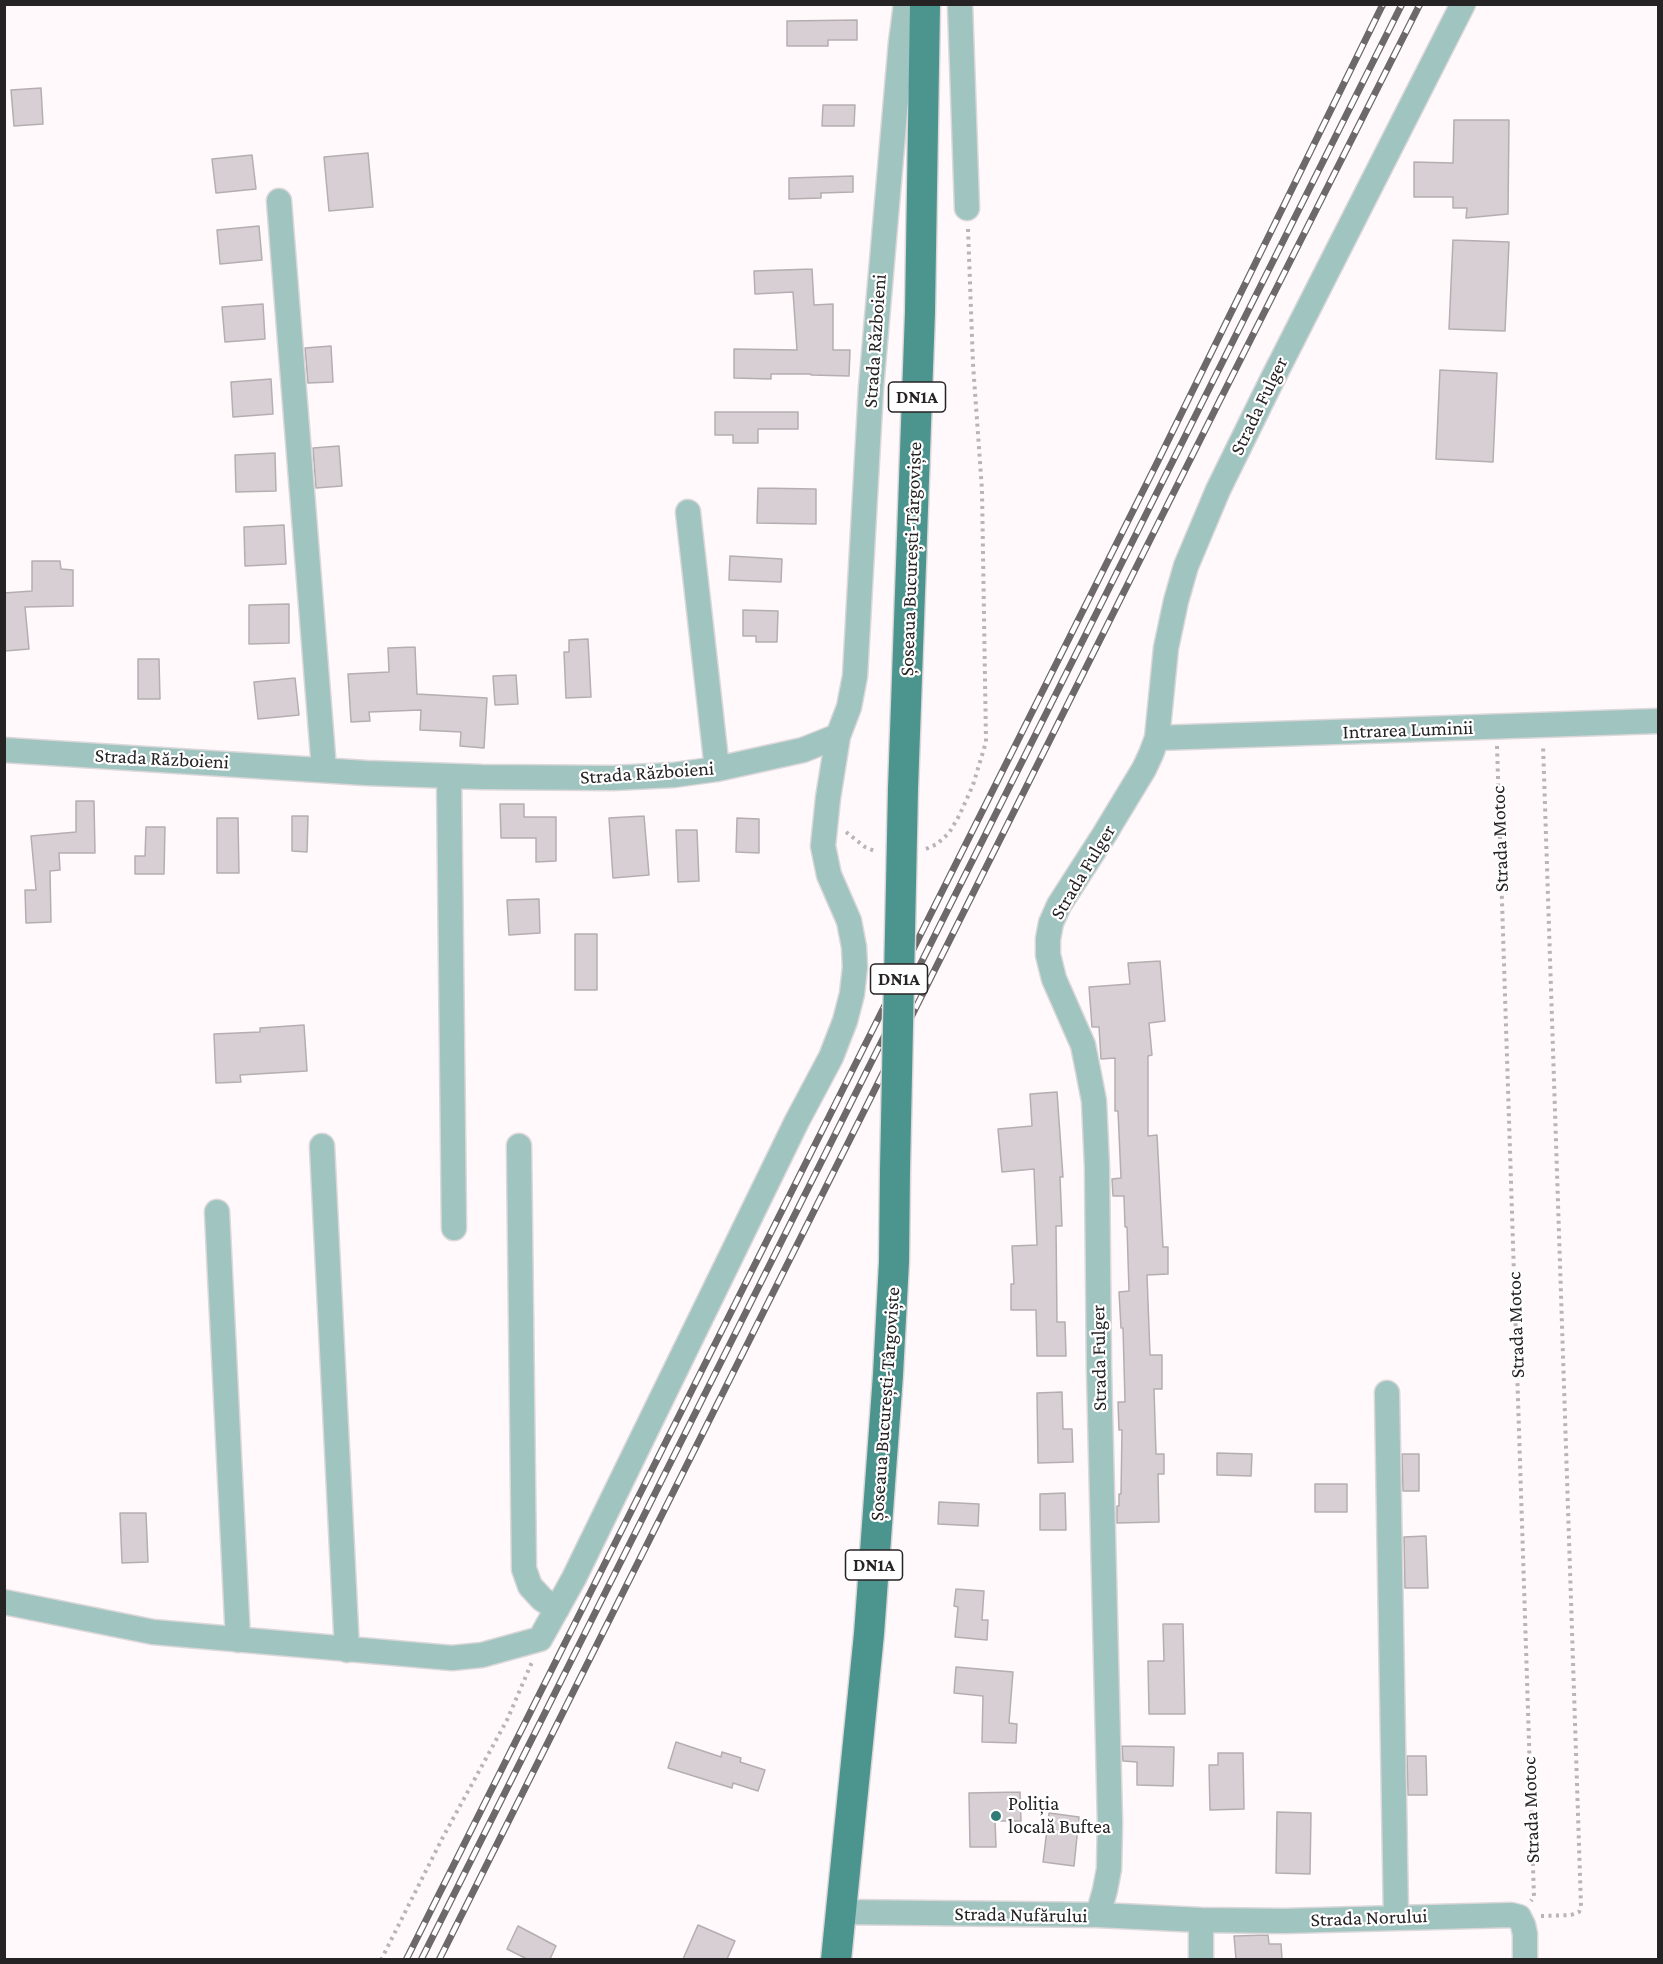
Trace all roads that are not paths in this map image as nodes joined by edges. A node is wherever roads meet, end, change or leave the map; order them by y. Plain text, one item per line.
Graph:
1 (906, 4) edge
2 (925, 4) edge
3 (960, 4) edge
4 (1463, 4) edge
5 (279, 201) dead end
6 (967, 208) road end
7 (688, 512) dead end
8 (1659, 721) edge
9 (838, 736) junction
10 (1157, 738) junction
11 (4, 750) edge
12 (324, 769) junction
13 (717, 769) junction
14 (449, 776) junction
15 (322, 1146) dead end
16 (519, 1146) dead end
17 (217, 1212) dead end
18 (454, 1228) dead end
19 (1387, 1393) dead end
20 (4, 1602) edge
21 (556, 1609) junction
22 (238, 1640) junction
23 (347, 1650) junction
24 (841, 1912) junction
25 (1098, 1916) junction
26 (1396, 1916) junction
27 (1201, 1920) junction
28 (836, 1959) edge
29 (1201, 1959) edge
30 (1525, 1959) edge

1 - 9 street, Strada Războieni
2 - 24 main road, Șoseaua București-Târgoviște / DN1A, bridge
3 - 6 street
4 - 10 street, Strada Fulger
5 - 12 street
7 - 13 street
8 - 10 street, Intrarea Luminii
9 - 13 street, Strada Războieni
9 - 21 street
10 - 25 street, Strada Fulger
11 - 12 street, Strada Războieni
12 - 14 street, Strada Războieni
13 - 14 street, Strada Războieni
14 - 18 street
15 - 23 street
16 - 21 street
17 - 22 street
19 - 26 street
20 - 22 street
21 - 23 street
22 - 23 street
24 - 25 street, Strada Nufărului
24 - 28 main road, Șoseaua București-Târgoviște / DN1A
25 - 27 street, Strada Nufărului
26 - 27 street, Strada Norului
26 - 30 street, Strada Norului
27 - 29 street

